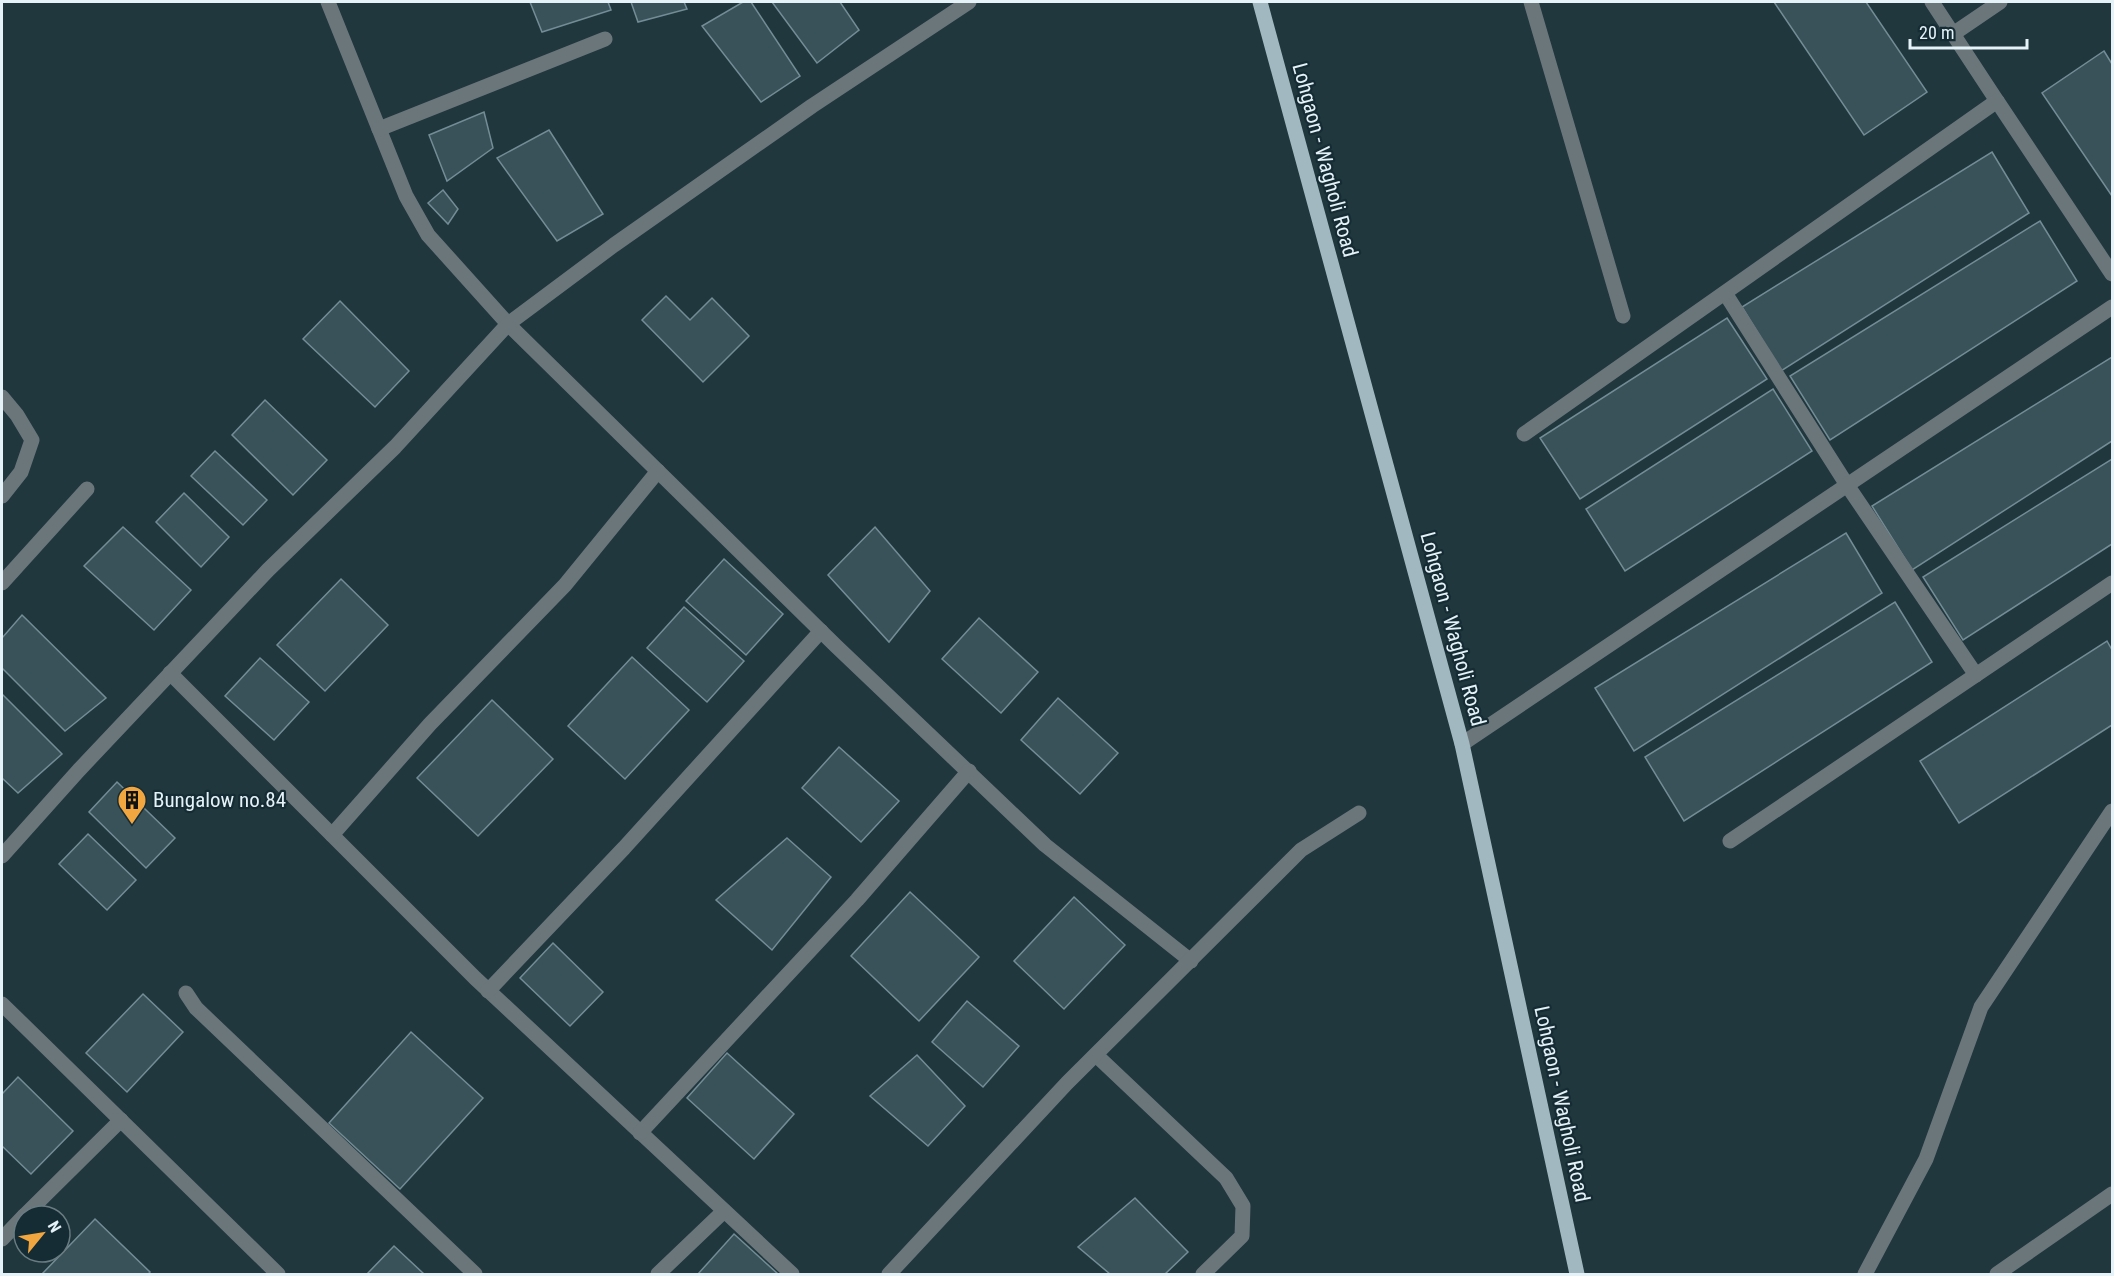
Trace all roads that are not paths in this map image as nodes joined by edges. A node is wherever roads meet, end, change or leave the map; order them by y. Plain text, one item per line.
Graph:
1 (328, 2) edge
2 (969, 2) edge
3 (1260, 2) edge
4 (1531, 2) edge
5 (1932, 2) edge
6 (2000, 2) edge
7 (1953, 34) junction
8 (605, 39) dead end
9 (1997, 101) junction
10 (379, 129) junction
11 (2112, 274) edge
12 (1725, 293) junction
13 (2112, 307) edge
14 (1623, 316) dead end
15 (508, 324) junction
16 (2, 397) edge
17 (1524, 434) dead end
18 (658, 471) junction
19 (1847, 486) junction
20 (87, 489) dead end
21 (2, 496) edge
22 (2, 583) edge
23 (2112, 583) edge
24 (821, 631) junction
25 (171, 673) junction
26 (1976, 675) junction
27 (1462, 744) junction
28 (969, 771) junction
29 (2112, 811) edge
30 (1359, 813) dead end
31 (332, 835) junction
32 (1730, 841) dead end
33 (2, 856) edge
34 (1191, 960) junction
35 (488, 991) junction
36 (186, 993) dead end
37 (2, 1004) edge
38 (1096, 1055) junction
39 (121, 1120) junction
40 (640, 1133) junction
41 (2112, 1194) edge
42 (36, 1204) edge
43 (724, 1211) junction
44 (276, 1274) edge
45 (475, 1275) edge
46 (658, 1275) edge
47 (792, 1275) edge
48 (889, 1275) edge
49 (1203, 1275) edge
50 (1577, 1275) edge
51 (1865, 1275) edge
52 (1997, 1275) edge

1 - 10 street
2 - 15 street
3 - 27 main road, Lohgaon - Wagholi Road
4 - 14 street
5 - 7 street
6 - 7 street
7 - 9 street
8 - 10 street
9 - 11 street
9 - 12 street
10 - 15 street
12 - 17 street
12 - 19 street
13 - 19 street
15 - 18 street
15 - 25 street
16 - 21 street
18 - 24 street
18 - 31 street
19 - 26 street
19 - 27 street
20 - 22 street
23 - 26 street
24 - 28 street
24 - 35 street
25 - 31 street
25 - 33 street
26 - 32 street
27 - 50 main road, Lohgaon - Wagholi Road
28 - 34 street
28 - 40 street
29 - 51 street
30 - 34 street
31 - 35 street
34 - 38 street
35 - 40 street
36 - 45 street
37 - 39 street
38 - 48 street
38 - 49 street
39 - 42 street
39 - 44 street
40 - 43 street
41 - 52 street
43 - 46 street
43 - 47 street

